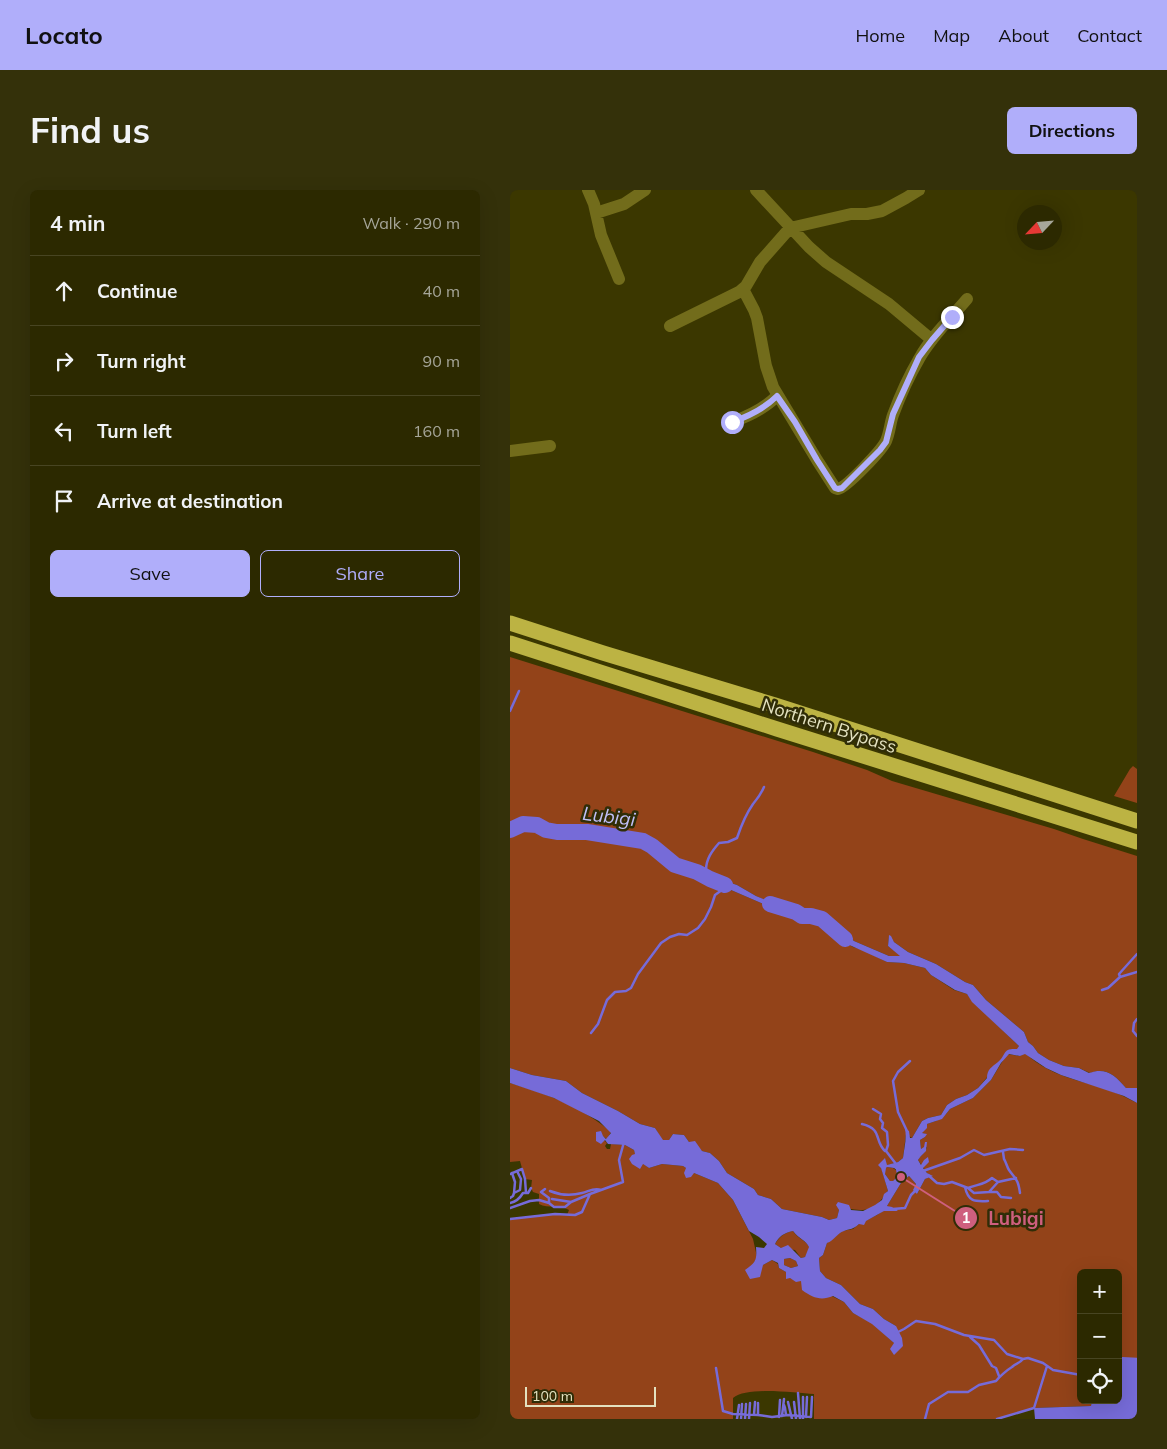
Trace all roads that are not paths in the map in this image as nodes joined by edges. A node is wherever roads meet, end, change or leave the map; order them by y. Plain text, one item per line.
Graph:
1 (588, 190) edge
2 (646, 190) edge
3 (756, 190) edge
4 (919, 190) edge
5 (596, 213) junction
6 (790, 228) junction
7 (619, 280) dead end
8 (743, 289) junction
9 (968, 299) dead end
10 (670, 326) dead end
11 (932, 340) junction
12 (777, 396) junction
13 (732, 422) dead end
14 (550, 446) dead end
15 (510, 451) edge
16 (510, 623) edge
17 (510, 643) edge
18 (1137, 821) edge
19 (1137, 842) edge

1 - 5 street
2 - 5 street
3 - 6 street
4 - 6 street
5 - 7 street
6 - 8 street
6 - 11 street
8 - 10 street
8 - 12 street
9 - 11 street
11 - 12 street
12 - 13 street
14 - 15 street
16 - 18 highway, Northern Bypass
17 - 19 highway, Northern Bypass

